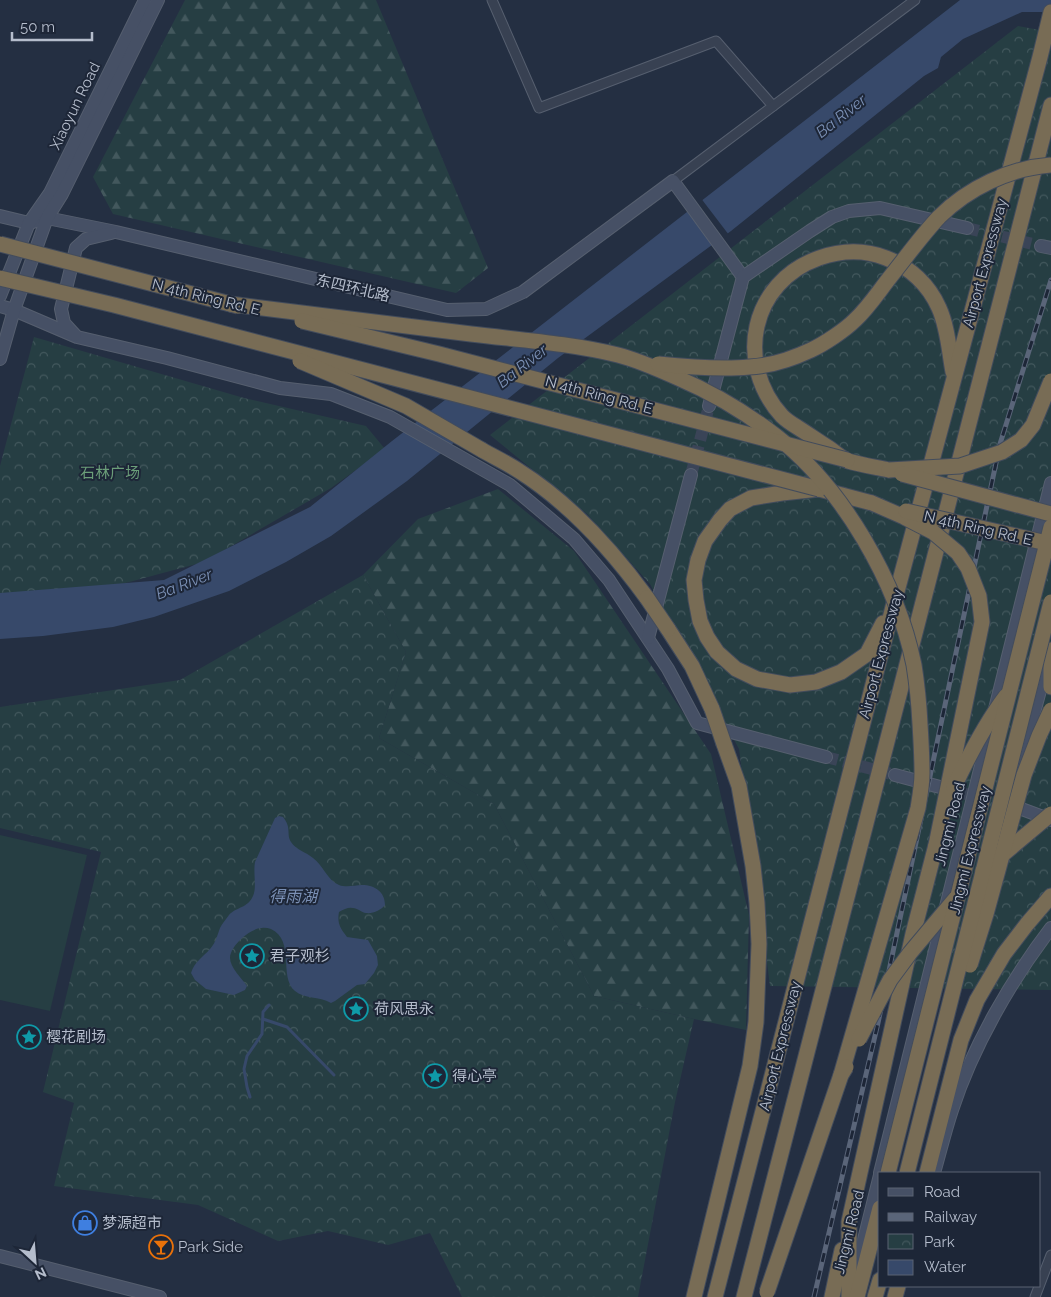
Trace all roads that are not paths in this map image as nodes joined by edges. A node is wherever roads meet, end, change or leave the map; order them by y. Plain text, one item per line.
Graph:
1 (145, 0) edge
2 (158, 0) edge
3 (492, 0) edge
4 (914, 0) edge
5 (1051, 12) edge
6 (1051, 105) edge
7 (772, 106) junction
8 (1051, 164) edge
9 (673, 181) junction
10 (0, 216) edge
11 (47, 218) junction
12 (29, 223) junction
13 (968, 228) tunnel mouth
14 (116, 232) junction
15 (0, 244) edge
16 (743, 277) junction
17 (0, 278) edge
18 (0, 296) edge
19 (230, 304) junction
20 (0, 306) edge
21 (14, 310) junction
22 (77, 337) junction
23 (262, 344) junction
24 (0, 359) edge
25 (636, 361) junction
26 (954, 378) junction
27 (1051, 381) edge
28 (709, 406) tunnel mouth
29 (847, 460) junction
30 (889, 470) junction
31 (691, 475) tunnel mouth
32 (1051, 483) edge
33 (819, 488) junction
34 (872, 503) junction
35 (1051, 514) edge
36 (1051, 526) edge
37 (1051, 544) edge
38 (895, 599) junction
39 (1051, 602) edge
40 (648, 638) junction
41 (1051, 649) edge
42 (1051, 687) edge
43 (1051, 710) edge
44 (826, 757) tunnel mouth
45 (895, 775) tunnel mouth
46 (959, 792) tunnel mouth
47 (1019, 808) tunnel mouth
48 (1051, 814) edge
49 (1051, 820) edge
50 (936, 845) junction
51 (1051, 896) edge
52 (1051, 928) edge
53 (951, 1002) junction
54 (841, 1075) junction
55 (880, 1172) edge
56 (888, 1172) edge
57 (907, 1172) edge
58 (912, 1172) edge
59 (927, 1172) edge
60 (934, 1172) edge
61 (878, 1182) edge
62 (878, 1216) edge
63 (848, 1222) junction
64 (1051, 1255) edge
65 (0, 1256) edge
66 (1041, 1283) edge
67 (766, 1294) edge
68 (160, 1297) edge
69 (694, 1297) edge
70 (715, 1297) edge
71 (744, 1297) edge
72 (832, 1297) edge
73 (849, 1297) edge
74 (857, 1297) edge

1 - 12 street, Xiaoyun Road
2 - 11 street, Xiaoyun Road
3 - 7 street
4 - 7 street
5 - 26 highway, Airport Expressway
6 - 71 highway, Airport Expressway
7 - 9 street
8 - 25 highway, bridge
9 - 14 street, 东四环北路
9 - 16 street
10 - 12 street, 东四环北路
11 - 12 street, 东四环北路
11 - 14 street, 东四环北路
11 - 21 street, Xiaoyun Road
12 - 18 street, Xiaoyun Road
13 - 16 street
14 - 22 street
15 - 19 highway, N 4th Ring Rd. E, bridge
16 - 28 street
17 - 23 highway, bridge
19 - 25 highway, bridge
19 - 29 highway, N 4th Ring Rd. E, bridge
20 - 21 street
21 - 22 street
21 - 24 street, Xiaoyun Road
22 - 40 street
23 - 33 highway, N 4th Ring Rd. E, bridge
23 - 69 highway, bridge
25 - 54 highway, bridge
26 - 29 highway, bridge
26 - 38 highway, Airport Expressway
27 - 30 highway, bridge
29 - 30 highway, N 4th Ring Rd. E
30 - 35 highway, N 4th Ring Rd. E, bridge
31 - 40 street
32 - 55 street, Jingmi Road
33 - 34 highway, N 4th Ring Rd. E, bridge
33 - 38 highway
34 - 37 highway, N 4th Ring Rd. E, bridge
34 - 50 highway, bridge
36 - 56 highway, Jingmi Expressway, bridge
38 - 70 highway, Airport Expressway
39 - 53 highway, Jingmi Expressway, bridge
40 - 44 street
41 - 42 highway
41 - 50 highway, bridge
41 - 58 street
43 - 53 highway, bridge
45 - 46 street
47 - 49 street
48 - 54 highway, bridge
50 - 63 highway
51 - 59 highway
52 - 60 street
53 - 57 highway, Jingmi Expressway, bridge
54 - 67 highway, bridge
61 - 73 street, Jingmi Road
62 - 74 highway
63 - 72 highway
63 - 73 highway
64 - 66 street
65 - 68 street

